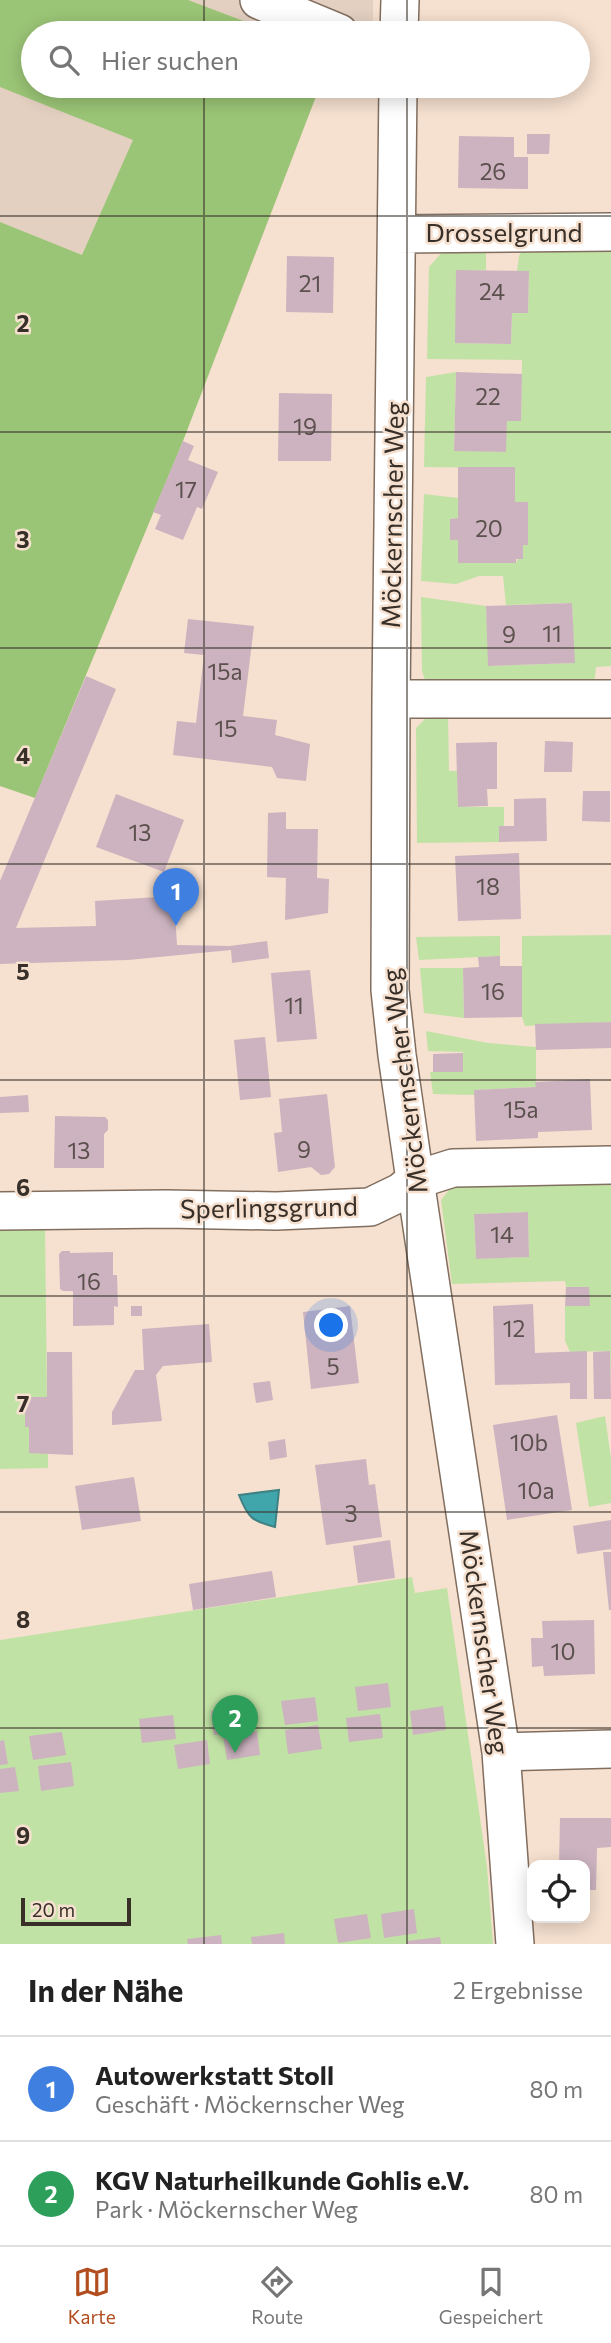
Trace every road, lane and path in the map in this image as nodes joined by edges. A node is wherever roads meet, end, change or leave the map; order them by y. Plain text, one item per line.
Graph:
1 (259, 0) edge
2 (400, 0) edge
3 (310, 21) edge
4 (399, 21) edge
5 (398, 98) edge
6 (611, 232) edge
7 (397, 234) junction
8 (391, 699) junction
9 (611, 699) edge
10 (611, 1165) edge
11 (415, 1180) junction
12 (0, 1211) edge
13 (611, 1749) edge
14 (501, 1752) junction
15 (515, 1944) edge

1 - 3 street
2 - 4 street
5 - 7 street, Möckernscher Weg
6 - 7 street, Drosselgrund
7 - 8 street, Möckernscher Weg
8 - 9 street
8 - 11 street, Möckernscher Weg
10 - 11 street, Sperlingsgrund
11 - 12 street, Sperlingsgrund
11 - 14 street, Möckernscher Weg
13 - 14 street
14 - 15 street, Möckernscher Weg

